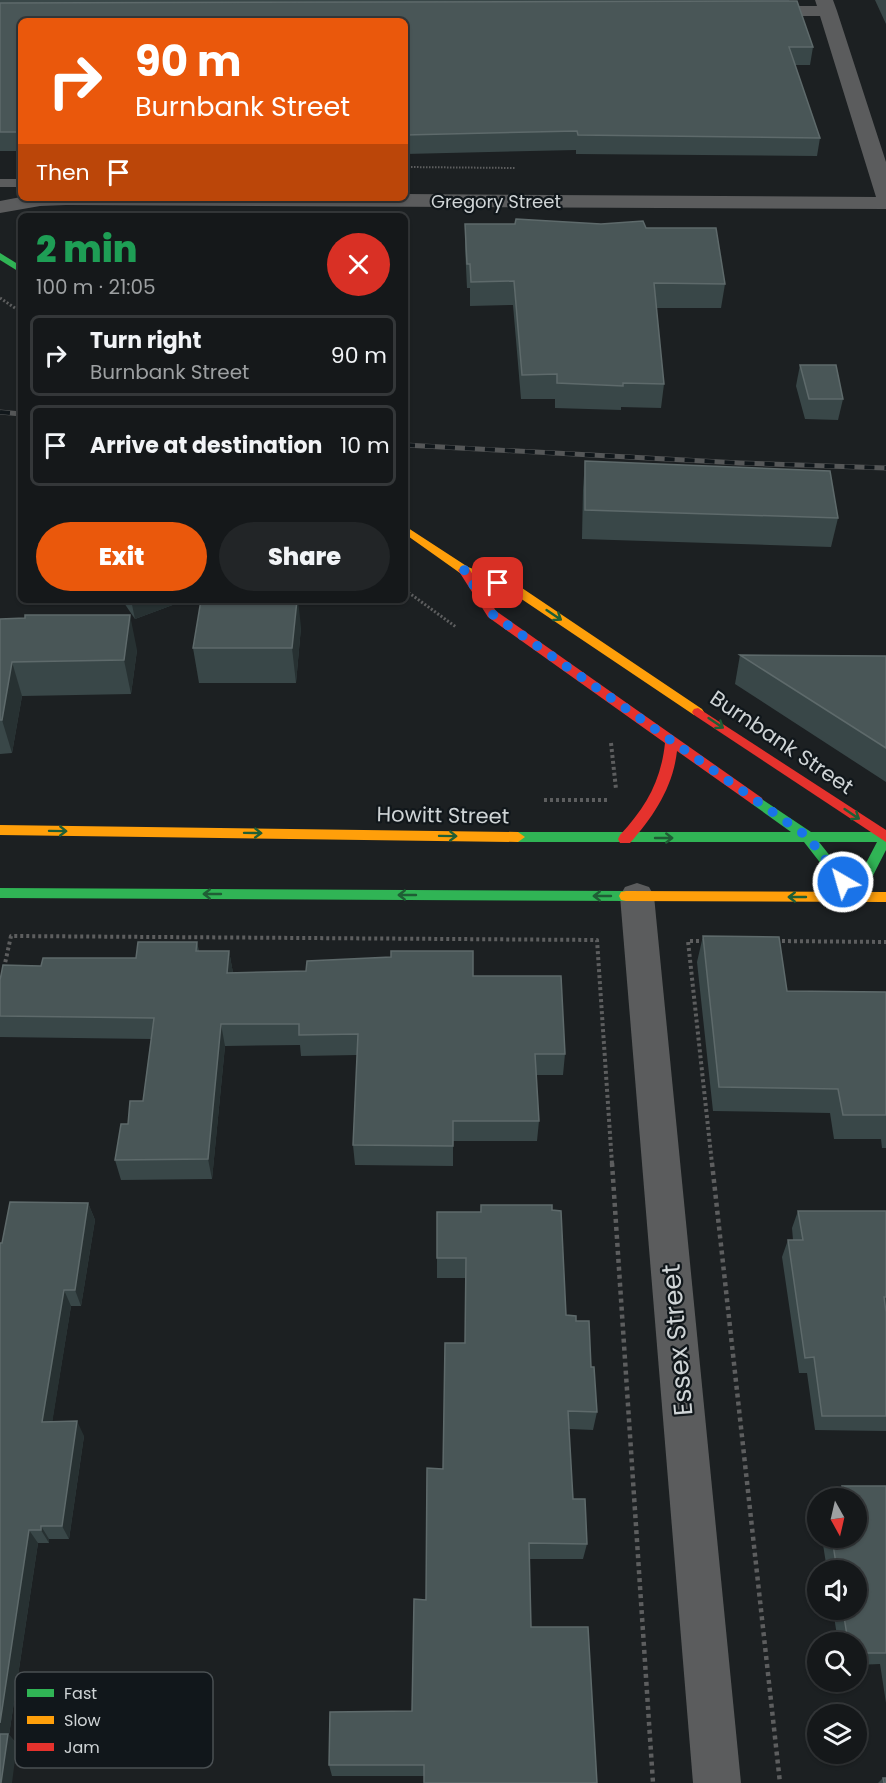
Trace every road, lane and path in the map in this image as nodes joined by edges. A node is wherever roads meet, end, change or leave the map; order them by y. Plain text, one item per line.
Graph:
1 (826, 6) edge
2 (732, 11) edge
3 (0, 183) edge
4 (18, 183) edge
5 (886, 195) edge
6 (34, 201) edge
7 (87, 201) edge
8 (408, 201) edge
9 (886, 203) edge
10 (0, 207) edge
11 (36, 213) edge
12 (18, 219) edge
13 (0, 226) edge
14 (0, 256) edge
15 (18, 268) edge
16 (0, 298) edge
17 (18, 310) edge
18 (408, 531) edge
19 (464, 570) junction
20 (672, 740) junction
21 (0, 830) edge
22 (808, 837) junction
23 (886, 837) edge
24 (625, 839) junction
25 (0, 893) edge
26 (637, 896) junction
27 (855, 897) junction
28 (886, 897) edge
29 (711, 941) edge
30 (770, 941) edge
31 (886, 942) edge
32 (2, 977) edge
33 (653, 1783) edge
34 (717, 1783) edge
35 (780, 1783) edge

1 - 2 street
1 - 5 street
3 - 4 lane
6 - 10 street, Gregory Street
7 - 11 street, Gregory Street
8 - 9 street, Gregory Street
12 - 13 street, Gregory Street
14 - 15 main road
16 - 17 path
18 - 19 main road, Burnbank Street
19 - 20 main road, Burnbank Street
19 -> 23 main road, Burnbank Street
20 - 22 main road, Burnbank Street
20 - 24 main road
21 -> 24 main road, Howitt Street
22 - 23 main road, Howitt Street
24 -> 22 main road, Howitt Street
22 - 27 main road, Burnbank Street
23 - 27 main road
26 -> 25 main road
27 -> 26 main road
26 - 34 street, Essex Street
27 - 28 main road
29 - 35 path
30 - 31 path
32 - 33 path

